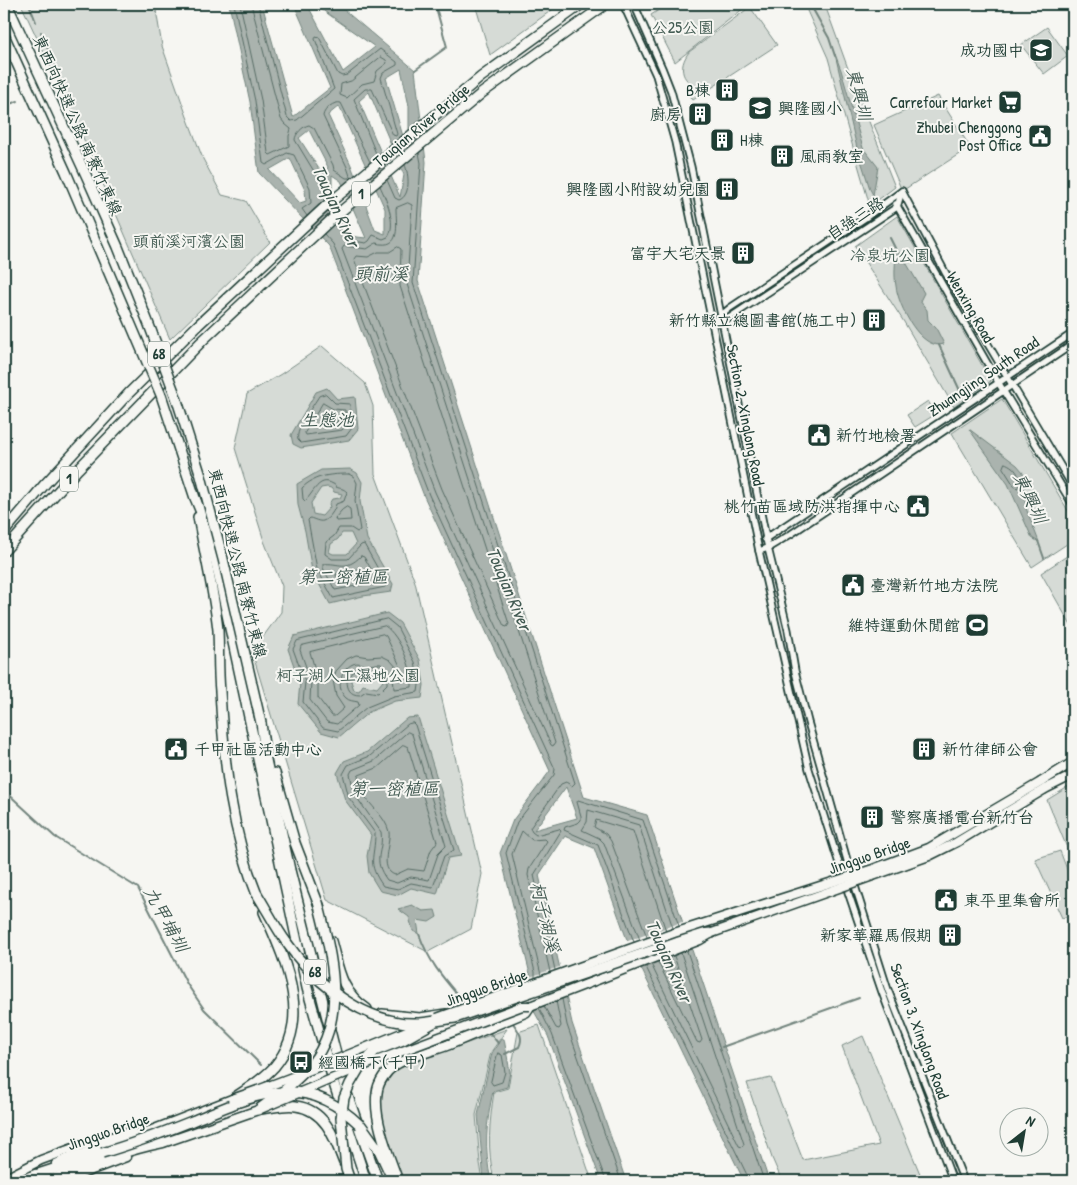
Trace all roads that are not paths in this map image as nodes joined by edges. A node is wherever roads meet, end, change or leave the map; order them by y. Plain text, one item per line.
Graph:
1 (7, 4) edge
2 (582, 4) edge
3 (606, 4) edge
4 (623, 4) edge
5 (634, 4) edge
6 (4, 35) edge
7 (902, 191) junction
8 (892, 198) junction
9 (897, 207) junction
10 (721, 315) junction
11 (713, 322) junction
12 (723, 322) junction
13 (1073, 333) edge
14 (1073, 344) edge
15 (1007, 377) junction
16 (998, 382) junction
17 (1012, 385) junction
18 (1003, 390) junction
19 (1073, 487) edge
20 (194, 498) junction
21 (1073, 505) edge
22 (4, 532) edge
23 (767, 538) junction
24 (757, 541) junction
25 (768, 548) junction
26 (4, 551) edge
27 (759, 551) junction
28 (261, 723) junction
29 (262, 761) junction
30 (1073, 762) edge
31 (1073, 775) edge
32 (856, 889) joint
33 (848, 892) joint
34 (257, 894) junction
35 (318, 902) junction
36 (712, 934) junction
37 (530, 1006) junction
38 (448, 1014) junction
39 (360, 1067) junction
40 (303, 1072) junction
41 (232, 1099) junction
42 (258, 1110) junction
43 (190, 1116) junction
44 (163, 1143) junction
45 (346, 1169) junction
46 (4, 1179) edge
47 (25, 1179) edge
48 (45, 1181) edge
49 (63, 1181) edge
50 (350, 1181) edge
51 (366, 1181) edge
52 (378, 1181) edge
53 (392, 1181) edge
54 (398, 1181) edge
55 (953, 1181) edge
56 (964, 1181) edge

1 - 28 highway, 東西向快速公路 南寮竹東線 / 68, bridge
2 - 22 highway, Touqian River Bridge / 1, bridge
3 - 26 highway, Touqian River Bridge / 1, bridge
4 - 11 street, Section 2, Xinglong Road
5 - 10 street, Section 2, Xinglong Road
6 - 20 highway, 東西向快速公路 南寮竹東線 / 68, bridge
7 - 8 street, 自強三路
7 - 9 street, 自強三路
7 - 15 street, Wenxing Road
8 - 9 street, Wenxing Road
8 - 10 street, 自強三路
9 - 12 street, 自強三路
9 - 16 street, Wenxing Road
10 - 11 street, 自強三路
10 - 12 street, Section 2, Xinglong Road
11 - 12 street
11 - 24 street, Section 2, Xinglong Road
12 - 23 street, Section 2, Xinglong Road
13 - 15 street, Zhuangjing South Road
14 - 17 street, Zhuangjing South Road
15 - 16 street, Zhuangjing South Road
15 - 17 street, Wenxing Road
16 - 18 street, Wenxing Road
16 - 23 street, Zhuangjing South Road
17 - 18 street, Zhuangjing South Road
17 - 19 street, Wenxing Road
18 - 21 street, Wenxing Road
18 - 25 street, Zhuangjing South Road
20 - 29 highway, 東西向快速公路 南寮竹東線 / 68
20 - 34 highway
23 - 24 street, Zhuangjing South Road
23 - 25 street, Section 2, Xinglong Road
24 - 27 street, Section 2, Xinglong Road
25 - 27 street, Zhuangjing South Road
25 - 32 street, Section 2, Xinglong Road
27 - 33 street, Section 2, Xinglong Road
28 - 29 highway, 東西向快速公路 南寮竹東線 / 68
28 - 35 highway
29 - 51 highway, 東西向快速公路 南寮竹東線 / 68
29 - 52 highway, 東西向快速公路 南寮竹東線 / 68
30 - 38 main road, Jingguo Bridge, bridge
31 - 36 main road, Jingguo Bridge, bridge
32 - 56 street, Section 3, Xinglong Road
33 - 55 street, Section 3, Xinglong Road
34 - 36 highway, bridge
34 - 41 highway, bridge
35 - 38 highway, bridge
35 - 40 highway, bridge
36 - 37 main road, Jingguo Bridge
37 - 39 main road, Jingguo Bridge, bridge
37 - 54 highway
38 - 39 highway, bridge
38 - 40 main road, Jingguo Bridge, bridge
39 - 42 main road, Jingguo Bridge, bridge
39 - 45 highway, bridge
40 - 41 main road, Jingguo Bridge, bridge
40 - 42 highway, bridge
41 - 43 main road, Jingguo Bridge
42 - 44 main road, Jingguo Bridge, bridge
42 - 45 highway, bridge
43 - 46 main road
43 - 47 main road, Jingguo Bridge
44 - 48 main road, Jingguo Bridge
44 - 49 main road
45 - 50 highway, bridge
47 - 53 highway, bridge

